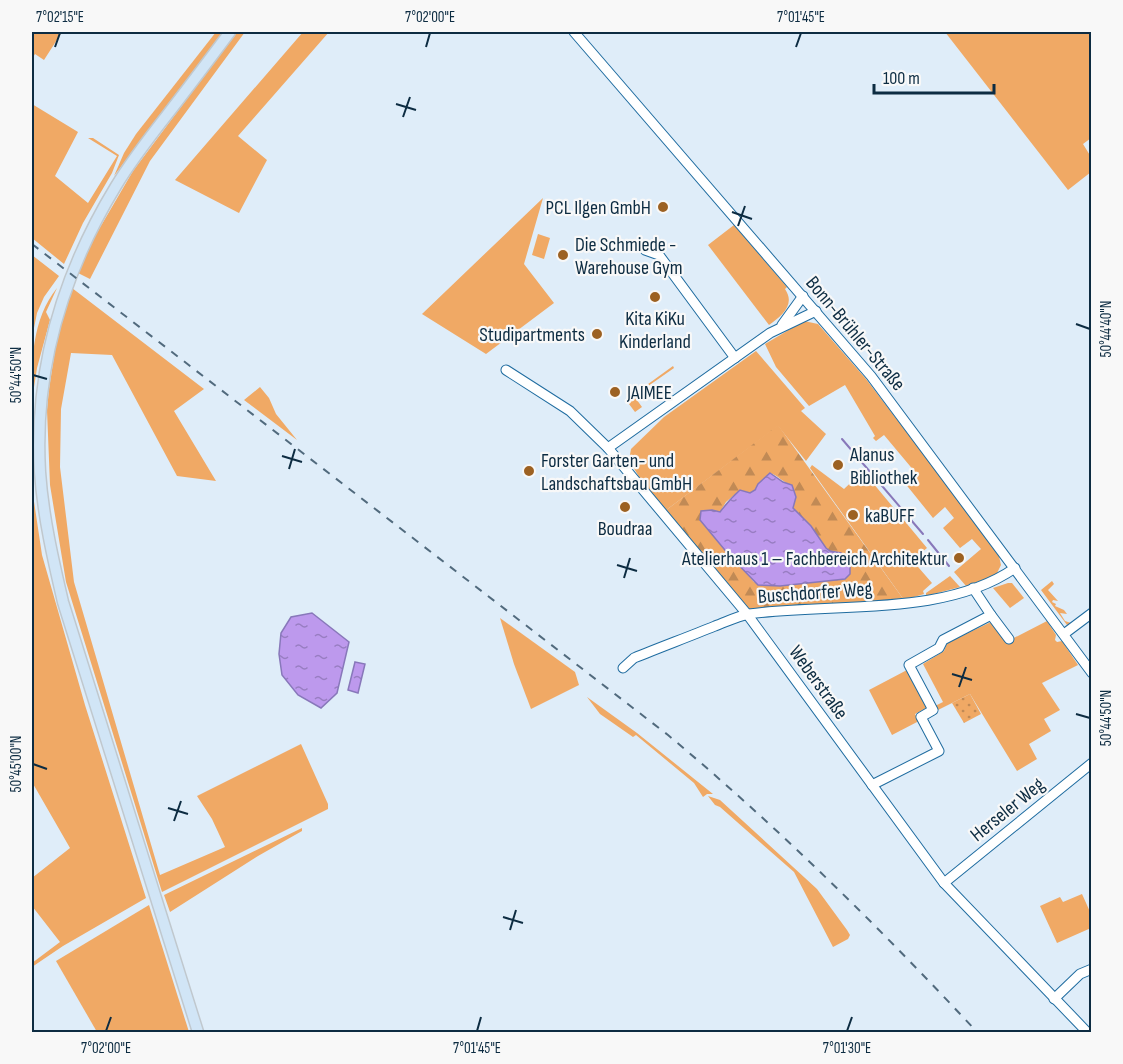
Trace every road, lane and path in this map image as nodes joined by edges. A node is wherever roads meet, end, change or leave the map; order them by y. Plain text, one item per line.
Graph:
1 (230, 32) edge
2 (574, 32) edge
3 (645, 250) dead end
4 (803, 296) junction
5 (816, 311) junction
6 (780, 327) junction
7 (735, 358) junction
8 (506, 370) dead end
9 (608, 448) junction
10 (36, 462) edge
11 (36, 474) edge
12 (1015, 568) junction
13 (973, 588) junction
14 (1092, 613) edge
15 (747, 614) junction
16 (991, 615) junction
17 (1064, 634) junction
18 (1009, 639) dead end
19 (622, 668) dead end
20 (1092, 673) edge
21 (1092, 763) edge
22 (872, 785) junction
23 (944, 883) junction
24 (1092, 969) edge
25 (1054, 999) junction
26 (198, 1032) edge
27 (1087, 1032) edge

1 - 10 main road
2 - 4 street, Bonn-Brühler-Straße
3 - 7 street
4 - 5 street, Bonn-Brühler-Straße
4 - 6 street
5 - 6 street
5 - 12 street, Bonn-Brühler-Straße
6 - 7 street
7 - 9 street
8 - 9 street, Weberstraße
9 - 15 street, Weberstraße
10 - 11 main road
11 - 26 main road
12 - 13 street, Buschdorfer Weg
12 - 17 street, Bonn-Brühler-Straße
13 - 15 street, Buschdorfer Weg
13 - 16 street
14 - 17 street
15 - 19 street, Buschdorfer Weg
15 - 22 street, Weberstraße
16 - 18 street
16 - 22 street
17 - 20 street, Bonn-Brühler-Straße
21 - 23 street, Herseler Weg
22 - 23 street, Weberstraße
23 - 25 street, Weberstraße
24 - 25 street
25 - 27 street, Weberstraße

